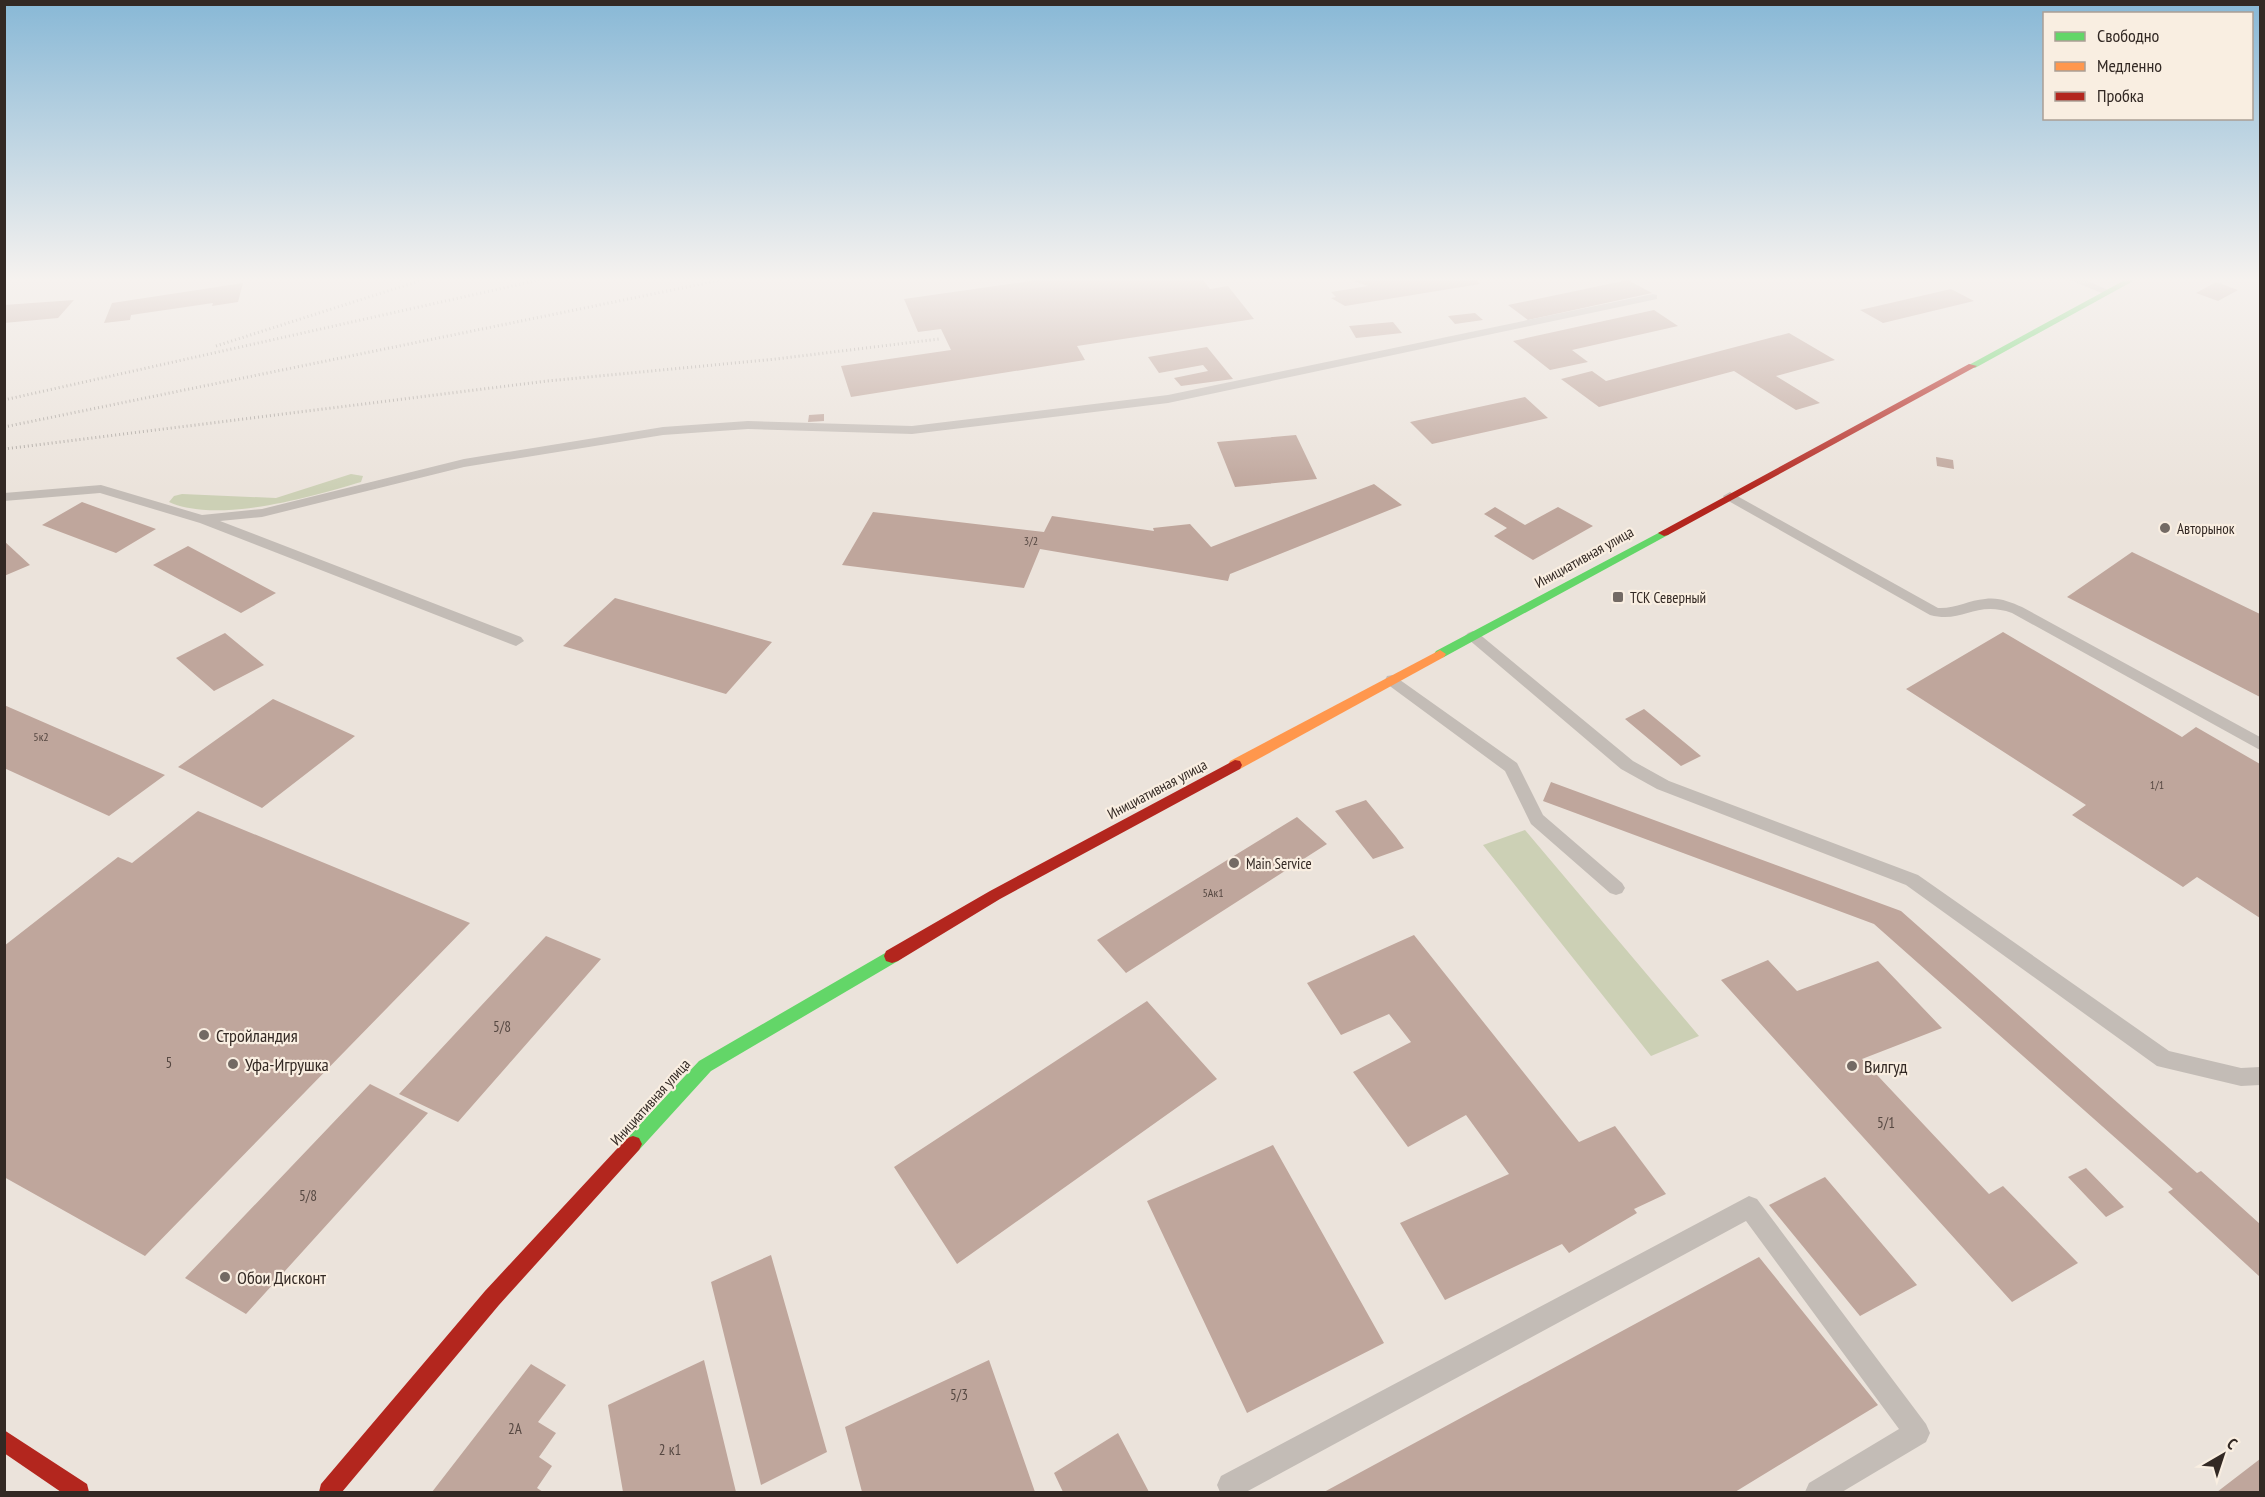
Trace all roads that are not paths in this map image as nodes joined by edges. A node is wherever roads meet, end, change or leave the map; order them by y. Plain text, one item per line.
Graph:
1 (1402, 350) edge
2 (2001, 350) edge
3 (4, 496) edge
4 (1730, 496) junction
5 (201, 519) junction
6 (1473, 636) junction
7 (516, 641) dead end
8 (1393, 680) junction
9 (2260, 744) edge
10 (1616, 888) dead end
11 (2260, 1076) edge
12 (4, 1440) edge
13 (79, 1492) edge
14 (329, 1492) edge
15 (1233, 1492) edge
16 (1818, 1492) edge

1 - 5 lane
2 - 4 street, Инициативная улица
3 - 5 lane
4 - 6 street, Инициативная улица
4 - 9 lane
5 - 7 lane
6 - 8 street, Инициативная улица
6 - 11 lane
8 - 10 lane
8 - 14 street, Инициативная улица
12 - 13 street
15 - 16 lane

